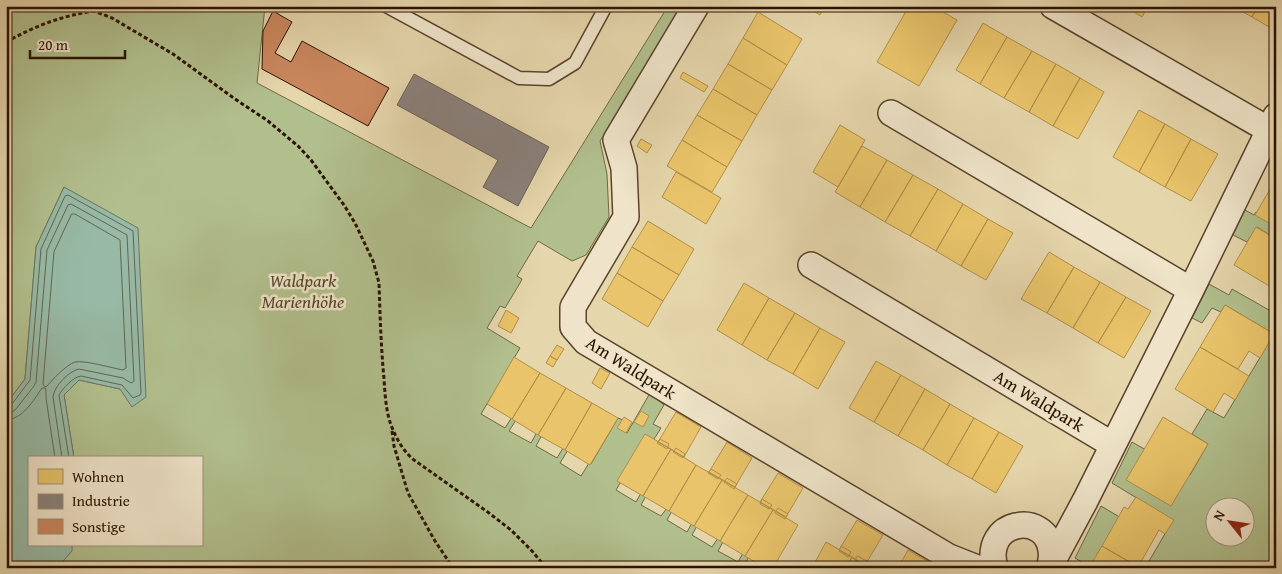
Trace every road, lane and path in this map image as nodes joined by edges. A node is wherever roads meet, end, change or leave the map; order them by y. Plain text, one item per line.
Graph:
1 (12, 6) edge
2 (87, 6) edge
3 (386, 6) edge
4 (606, 6) edge
5 (696, 6) edge
6 (1053, 6) edge
7 (94, 11) junction
8 (6, 18) edge
9 (6, 42) edge
10 (891, 113) dead end
11 (1272, 123) edge
12 (811, 265) dead end
13 (1191, 290) junction
14 (391, 425) junction
15 (1113, 445) junction
16 (1085, 501) junction
17 (1035, 527) junction
18 (988, 564) edge
19 (1049, 567) edge
20 (453, 568) edge
21 (546, 568) edge

1 - 8 path
2 - 7 path
3 - 4 lane
5 - 18 street, Am Waldpark
6 - 11 street
7 - 9 path
7 - 14 path
10 - 13 street
11 - 13 street
12 - 15 street, Am Waldpark
13 - 15 street
14 - 20 path
14 - 21 path
15 - 16 street
16 - 17 street, Am Waldpark
16 - 19 street
17 - 18 street, Am Waldpark
17 - 19 street

